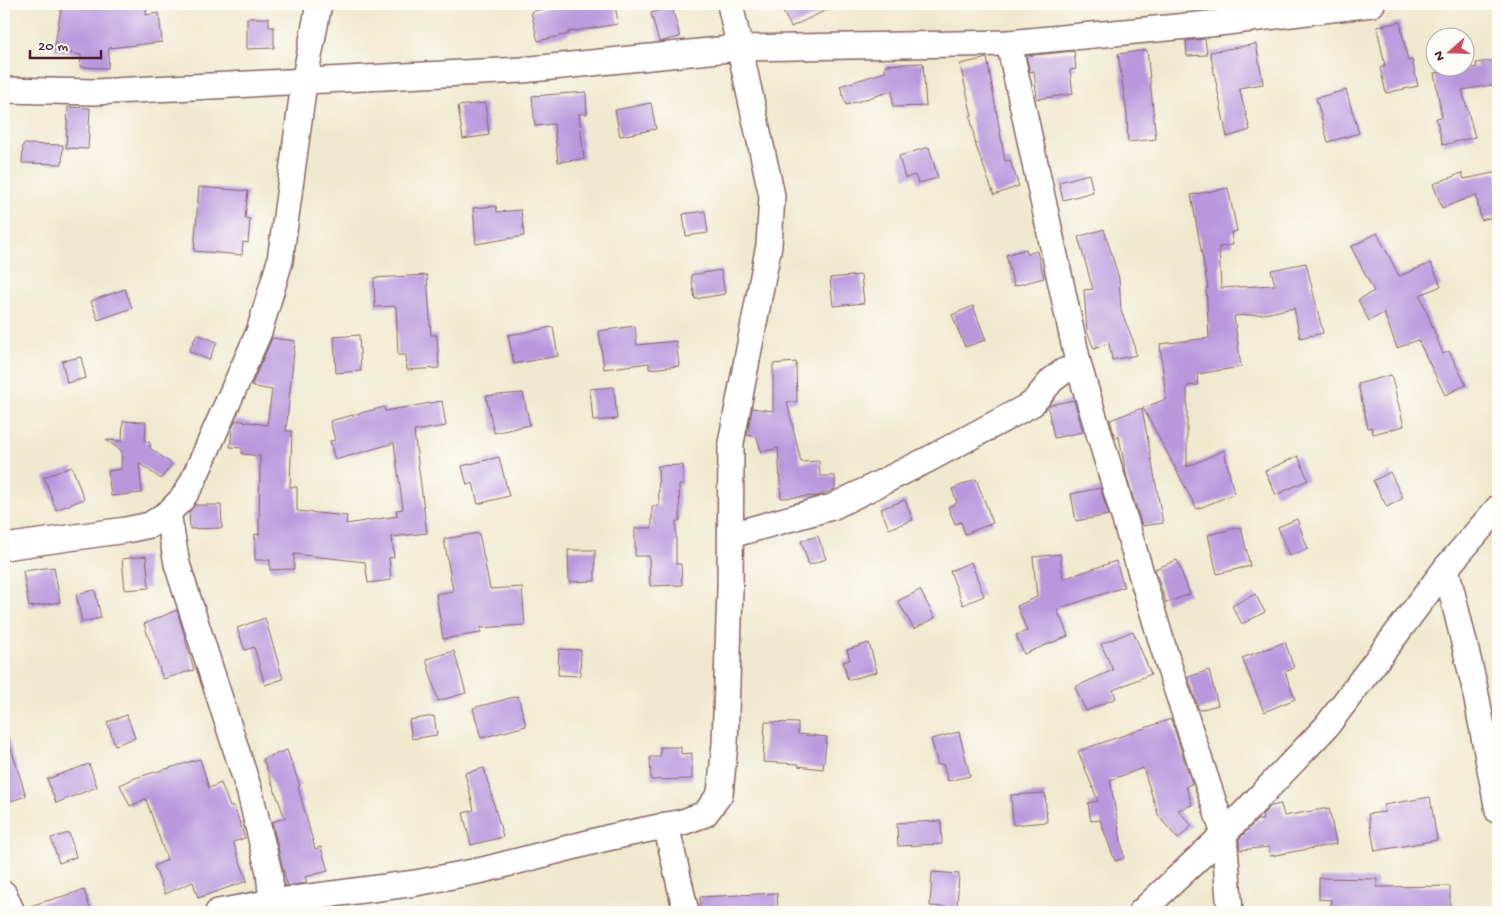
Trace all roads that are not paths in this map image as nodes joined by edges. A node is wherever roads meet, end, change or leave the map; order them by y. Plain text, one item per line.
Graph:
1 (319, 4) edge
2 (730, 4) edge
3 (1372, 4) edge
4 (1327, 7) edge
5 (1009, 43) junction
6 (739, 48) junction
7 (304, 82) junction
8 (4, 90) edge
9 (1079, 367) junction
10 (1498, 508) edge
11 (168, 513) junction
12 (732, 535) junction
13 (4, 547) edge
14 (1446, 568) junction
15 (1498, 811) edge
16 (666, 826) junction
17 (1224, 834) junction
18 (4, 894) edge
19 (273, 907) edge
20 (12, 912) edge
21 (218, 912) edge
22 (686, 912) edge
23 (1141, 912) edge
24 (1230, 912) edge

1 - 7 street
2 - 6 street
3 - 4 street
4 - 5 street
5 - 6 street
5 - 9 street
6 - 7 street
6 - 12 street
7 - 8 street
7 - 11 street
9 - 12 street
9 - 17 street
10 - 14 street
11 - 13 street
11 - 19 street
12 - 16 street
14 - 15 street
14 - 17 street
16 - 19 street
16 - 22 street
17 - 23 street
17 - 24 street
18 - 20 street
19 - 21 street

